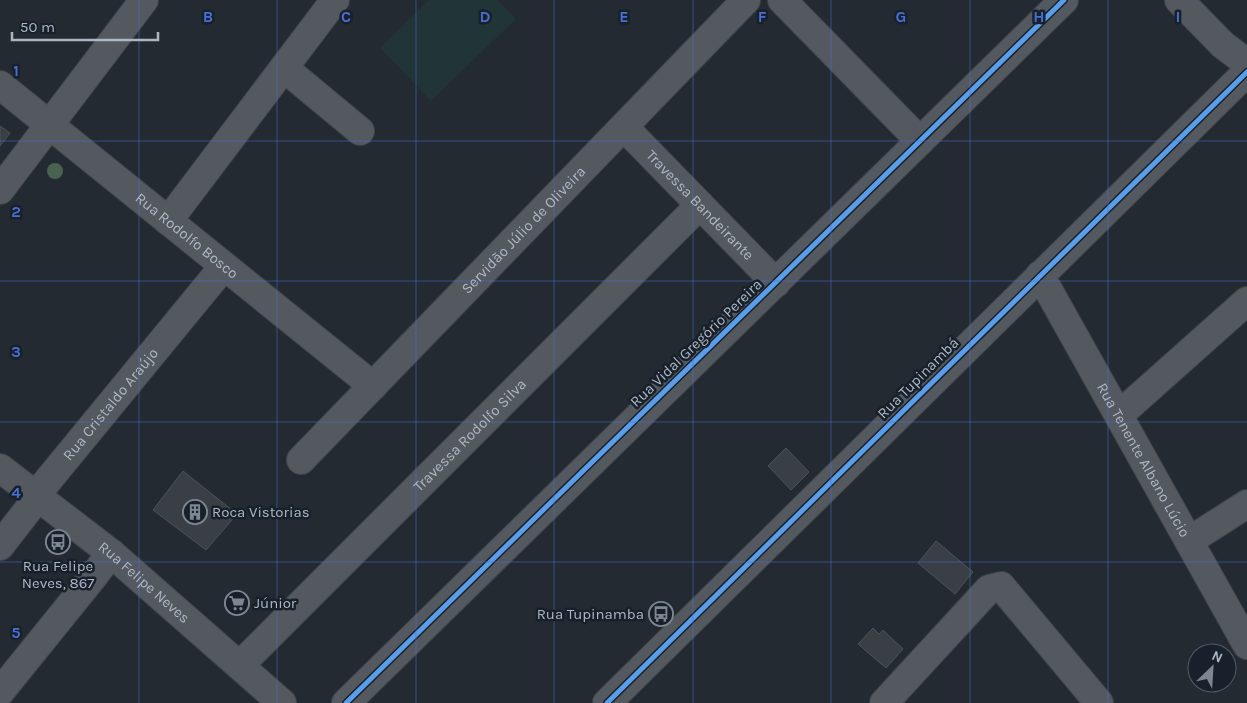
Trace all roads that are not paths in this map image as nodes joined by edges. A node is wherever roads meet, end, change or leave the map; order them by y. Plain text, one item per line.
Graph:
1 (144, 0) edge
2 (335, 0) edge
3 (746, 0) edge
4 (782, 0) edge
5 (1064, 0) edge
6 (1179, 0) edge
7 (1247, 63) edge
8 (284, 68) junction
9 (1247, 72) edge
10 (0, 85) edge
11 (50, 125) junction
12 (624, 127) junction
13 (360, 131) dead end
14 (920, 141) junction
15 (0, 190) edge
16 (700, 205) junction
17 (168, 221) junction
18 (224, 266) junction
19 (1040, 275) junction
20 (776, 283) junction
21 (1247, 301) edge
22 (372, 386) junction
23 (1119, 416) junction
24 (301, 460) dead end
25 (0, 468) edge
26 (38, 497) junction
27 (1247, 504) edge
28 (1189, 541) junction
29 (0, 546) edge
30 (111, 553) junction
31 (1247, 646) edge
32 (240, 665) junction
33 (0, 692) edge
34 (275, 701) edge
35 (346, 703) edge
36 (607, 703) edge
37 (884, 703) edge
38 (1099, 703) edge

1 - 11 street
2 - 8 street
3 - 12 street, Servidão Júlio de Oliveira
4 - 14 street
5 - 14 street, Rua Vidal Gregório Pereira
6 - 7 street
8 - 13 street
8 - 17 street
9 - 19 street, Rua Tupinambá
10 - 11 street, Rua Rodolfo Bosco
11 - 15 street
11 - 17 street, Rua Rodolfo Bosco
12 - 16 street, Travessa Bandeirante
12 - 22 street, Servidão Júlio de Oliveira
14 - 20 street, Rua Vidal Gregório Pereira
16 - 20 street, Travessa Bandeirante
16 - 32 street, Travessa Rodolfo Silva
17 - 18 street, Rua Rodolfo Bosco
18 - 22 street, Rua Rodolfo Bosco
18 - 26 street, Rua Cristaldo Araújo
19 - 23 street, Rua Tenente Albano Lúcio
19 - 36 street, Rua Tupinambá
20 - 35 street, Rua Vidal Gregório Pereira
21 - 23 street
22 - 24 street, Servidão Júlio de Oliveira
23 - 28 street, Rua Tenente Albano Lúcio
25 - 26 street, Rua Felipe Neves
26 - 29 street, Rua Cristaldo Araújo
26 - 30 street, Rua Felipe Neves
27 - 28 street
28 - 31 street, Rua Tenente Albano Lúcio
30 - 32 street, Rua Felipe Neves
30 - 33 street
32 - 34 street, Rua Felipe Neves
37 - 38 street

